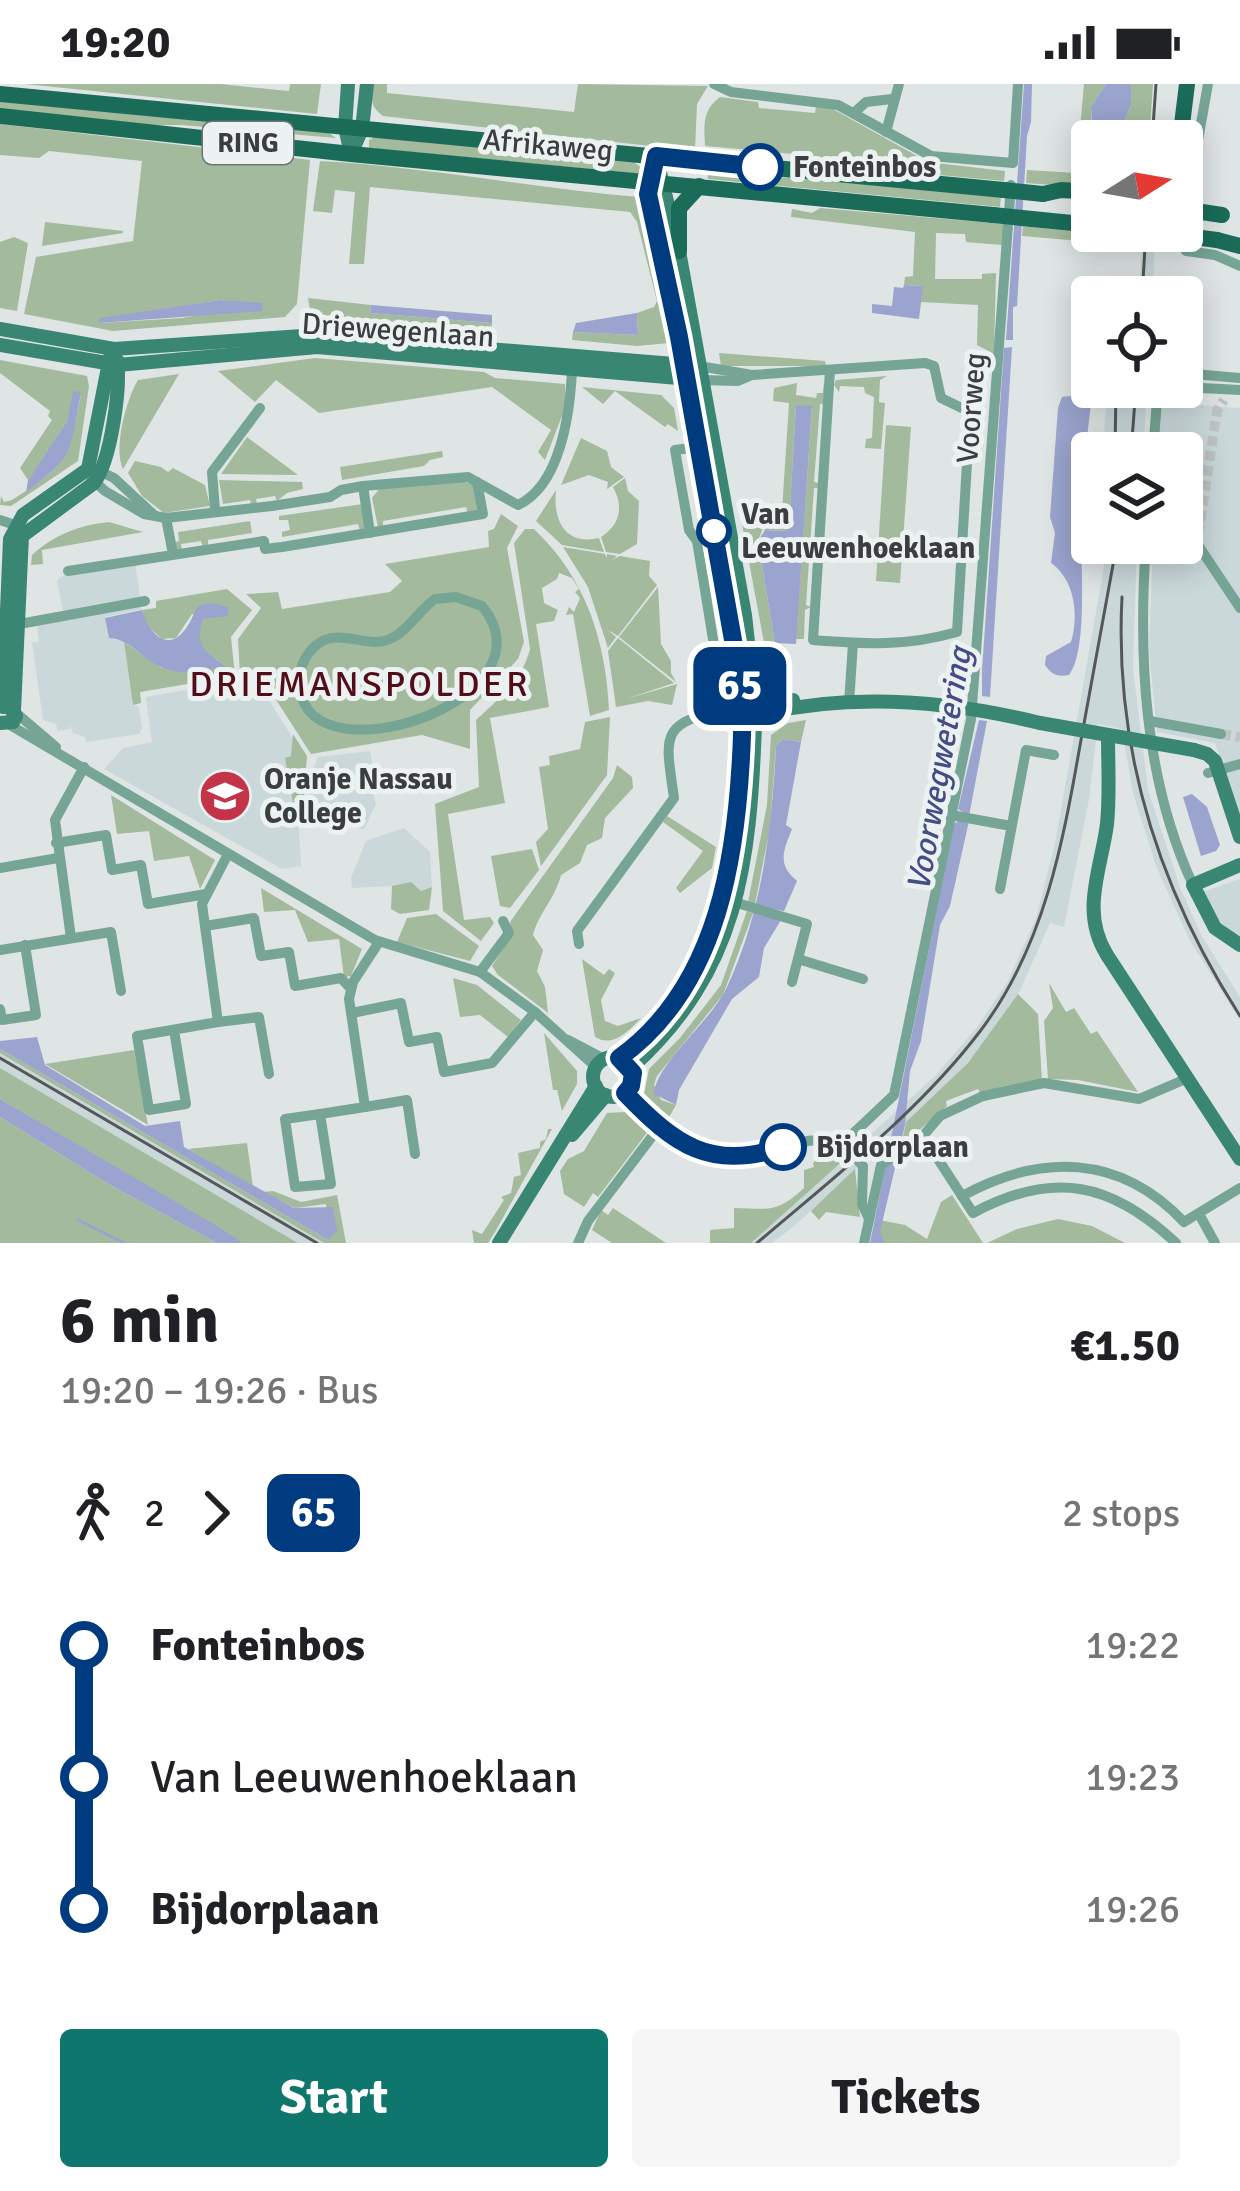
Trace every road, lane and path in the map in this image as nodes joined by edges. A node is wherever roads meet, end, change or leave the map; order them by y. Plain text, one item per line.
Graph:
1 (348, 84) edge
2 (367, 84) edge
3 (714, 84) edge
4 (803, 84) edge
5 (899, 84) edge
6 (1018, 84) edge
7 (1187, 84) edge
8 (1208, 84) edge
9 (0, 94) edge
10 (892, 99) junction
11 (801, 100) junction
12 (855, 112) junction
13 (0, 116) edge
14 (1183, 120) edge
15 (1200, 120) edge
16 (354, 128) junction
17 (886, 132) junction
18 (352, 154) junction
19 (656, 156) junction
20 (656, 182) junction
21 (699, 186) junction
22 (1008, 187) junction
23 (1071, 195) edge
24 (1071, 223) edge
25 (1227, 227) edge
26 (1240, 246) edge
27 (679, 251) junction
28 (1193, 252) edge
29 (1240, 266) edge
30 (0, 329) edge
31 (0, 344) edge
32 (113, 360) junction
33 (572, 370) junction
34 (830, 370) junction
35 (692, 372) junction
36 (1203, 375) edge
37 (1240, 378) edge
38 (1203, 388) edge
39 (1240, 390) edge
40 (260, 408) dead end
41 (706, 446) junction
42 (95, 474) junction
43 (477, 482) junction
44 (363, 486) junction
45 (214, 510) junction
46 (160, 517) junction
47 (9, 531) edge
48 (370, 533) junction
49 (1203, 552) tunnel mouth
50 (173, 554) junction
51 (1145, 564) edge
52 (68, 572) dead end
53 (145, 601) dead end
54 (728, 606) junction
55 (1240, 608) edge
56 (708, 610) junction
57 (416, 617) joint
58 (25, 623) dead end
59 (853, 643) junction
60 (718, 670) dead end
61 (746, 688) junction
62 (849, 703) junction
63 (981, 709) junction
64 (728, 710) junction
65 (757, 716) junction
66 (6, 719) edge
67 (1150, 721) junction
68 (1221, 734) tunnel mouth
69 (1108, 736) junction
70 (1054, 755) dead end
71 (1240, 764) edge
72 (84, 767) junction
73 (1213, 772) junction
74 (953, 815) junction
75 (1012, 826) junction
76 (1240, 837) edge
77 (56, 843) junction
78 (229, 854) junction
79 (58, 857) junction
80 (1240, 865) edge
81 (0, 868) edge
82 (1192, 885) junction
83 (1000, 889) dead end
84 (206, 894) junction
85 (734, 902) junction
86 (503, 922) dead end
87 (205, 926) junction
88 (71, 938) junction
89 (379, 942) junction
90 (578, 944) dead end
91 (1240, 944) edge
92 (25, 945) junction
93 (0, 950) edge
94 (798, 959) junction
95 (480, 973) junction
96 (863, 979) dead end
97 (792, 982) dead end
98 (350, 988) junction
99 (121, 991) dead end
100 (0, 1009) edge
101 (352, 1012) junction
102 (535, 1012) junction
103 (218, 1022) junction
104 (174, 1030) junction
105 (606, 1061) junction
106 (631, 1069) junction
107 (269, 1074) dead end
108 (1188, 1078) junction
109 (601, 1090) junction
110 (625, 1093) junction
111 (365, 1107) junction
112 (320, 1114) junction
113 (660, 1126) junction
114 (923, 1136) junction
115 (841, 1145) junction
116 (416, 1154) dead end
117 (1240, 1159) edge
118 (1240, 1189) edge
119 (962, 1196) junction
120 (1199, 1214) junction
121 (869, 1219) junction
122 (1212, 1238) edge
123 (499, 1243) edge
124 (578, 1243) edge
125 (864, 1243) edge
126 (1176, 1243) edge
127 (1194, 1243) edge

1 - 16 street
2 - 16 street
3 - 11 street
4 - 11 street
5 - 10 street
6 - 17 street
7 - 14 main road
8 - 15 street
9 - 16 main road, Afrikaweg / RING
10 - 12 street
10 - 17 street
11 - 12 street
12 - 17 street
13 - 18 main road, Afrikaweg / RING
16 - 18 street
16 - 19 main road, Afrikaweg / RING
18 - 20 main road, Afrikaweg / RING
19 - 20 street
19 - 22 main road, Afrikaweg / RING
20 - 21 main road, Afrikaweg / RING
20 - 27 street
20 - 35 street
21 - 24 main road, Afrikaweg / RING, bridge
21 - 27 main road
22 - 23 main road, Afrikaweg / RING, bridge
22 - 63 street, Voorweg
25 - 26 main road
27 - 35 street
28 - 29 street
30 - 32 street
31 - 32 street
32 - 33 street, Driewegenlaan
32 - 35 street, Driewegenlaan
32 - 42 street
33 - 35 street, Driewegenlaan
33 - 43 street
34 - 35 street
34 - 59 street
34 - 59 street
35 - 41 street
36 - 37 street
38 - 39 street
40 - 45 street
41 - 54 street
41 - 56 street
41 - 61 street
42 - 46 street
42 - 47 street
43 - 44 street
43 - 48 street
44 - 45 street
44 - 48 street
45 - 46 street
46 - 50 street
47 - 66 street
48 - 50 street
49 - 55 street
50 - 52 street
51 - 67 street
53 - 58 street
54 - 56 street
54 - 61 street
56 - 60 street
57 - 57 street
59 - 62 street
61 - 64 street
61 - 65 street
62 - 63 street
62 - 65 street
63 - 69 street, bridge
63 - 74 street, Voorweg
64 - 65 street
64 - 90 street
65 - 85 street
65 - 105 street
66 - 72 street
67 - 68 street
67 - 82 street
69 - 73 street, bridge
69 - 108 street
70 - 75 street
71 - 73 street
72 - 77 street
72 - 78 street
73 - 76 street
74 - 75 street
74 - 115 street, Voorweg
75 - 83 street
77 - 79 street
77 - 84 street
78 - 84 street
78 - 89 street
79 - 81 street
79 - 88 street
80 - 82 street
82 - 91 street
84 - 87 street
85 - 94 street
85 - 106 street
86 - 95 street
87 - 98 street
87 - 103 street
88 - 92 street
88 - 99 street
89 - 95 street
89 - 98 street
92 - 93 street
92 - 100 street
94 - 96 street
94 - 97 street
95 - 102 street
98 - 101 street
101 - 102 street
101 - 111 street
102 - 105 street
103 - 104 street
103 - 107 street
104 - 104 street
105 - 106 street
105 - 109 street
106 - 110 street
108 - 114 street
108 - 117 street
109 - 110 street
109 - 123 street
110 - 113 street
111 - 112 street
111 - 116 street
112 - 112 street
113 - 115 street
113 - 124 street
114 - 119 street
114 - 121 street
115 - 121 street
118 - 120 street
119 - 120 street
119 - 126 street
120 - 122 street
121 - 125 street
122 - 127 street

